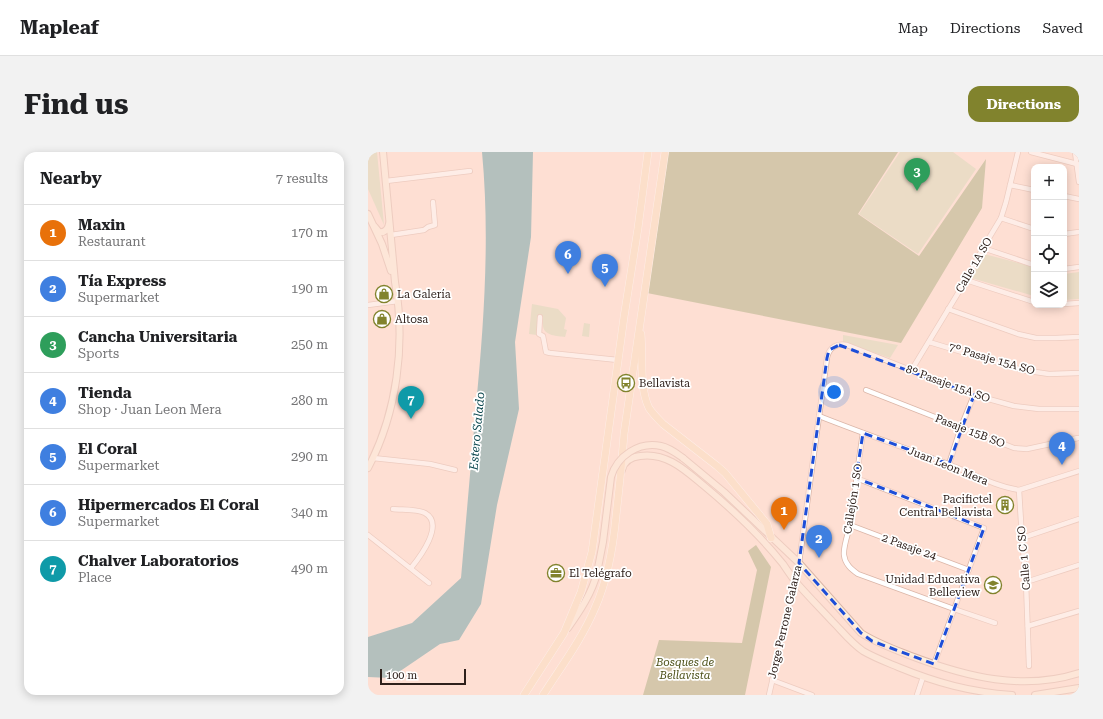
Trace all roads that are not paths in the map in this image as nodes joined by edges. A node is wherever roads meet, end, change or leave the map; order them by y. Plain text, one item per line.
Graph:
1 (383, 152) edge
2 (648, 152) edge
3 (665, 152) edge
4 (1018, 152) edge
5 (1032, 152) edge
6 (1075, 152) edge
7 (1076, 164) junction
8 (470, 171) dead end
9 (386, 181) junction
10 (1079, 182) edge
11 (1010, 185) junction
12 (1031, 189) edge
13 (1067, 197) edge
14 (1079, 199) edge
15 (433, 202) dead end
16 (368, 214) edge
17 (389, 215) junction
18 (1001, 218) junction
19 (374, 226) junction
20 (1031, 227) edge
21 (1079, 232) edge
22 (1067, 234) edge
23 (391, 235) junction
24 (982, 248) junction
25 (1031, 264) edge
26 (1079, 267) edge
27 (1067, 268) edge
28 (966, 280) junction
29 (395, 282) junction
30 (398, 301) junction
31 (1031, 301) edge
32 (1079, 303) edge
33 (1067, 304) edge
34 (368, 305) edge
35 (948, 309) junction
36 (640, 316) junction
37 (540, 317) dead end
38 (1079, 337) edge
39 (929, 342) junction
40 (827, 358) joint
41 (618, 360) junction
42 (911, 371) junction
43 (1079, 373) edge
44 (866, 390) dead end
45 (974, 395) junction
46 (1079, 409) edge
47 (819, 416) junction
48 (961, 427) junction
49 (863, 433) junction
50 (1078, 438) dead end
51 (373, 458) junction
52 (949, 464) junction
53 (368, 468) edge
54 (455, 470) dead end
55 (1079, 471) edge
56 (621, 477) junction
57 (856, 478) junction
58 (1019, 490) junction
59 (393, 509) dead end
60 (1079, 519) edge
61 (850, 525) junction
62 (368, 535) edge
63 (771, 538) junction
64 (1022, 538) junction
65 (799, 564) junction
66 (1079, 565) edge
67 (411, 568) junction
68 (969, 570) junction
69 (795, 581) junction
70 (1026, 582) junction
71 (429, 583) dead end
72 (954, 609) junction
73 (1079, 611) edge
74 (995, 623) dead end
75 (1028, 626) junction
76 (564, 633) junction
77 (934, 664) junction
78 (1029, 666) dead end
79 (1079, 673) edge
80 (923, 677) junction
81 (772, 680) junction
82 (1079, 688) edge
83 (524, 695) edge
84 (543, 695) edge
85 (769, 695) edge
86 (812, 695) edge
87 (917, 695) edge
88 (1012, 695) edge
89 (1035, 695) edge

1 - 9 main road
2 - 41 main road
3 - 36 main road
4 - 11 street, Calle 1A SO
5 - 7 street
6 - 7 street
7 - 10 street
8 - 9 street
9 - 17 main road
11 - 12 street
11 - 18 street, Calle 1A SO
13 - 14 street
15 - 23 street
16 - 19 main road
17 - 19 main road
17 - 23 main road
18 - 20 street
18 - 24 street, Calle 1A SO
19 - 29 main road
21 - 22 street
23 - 29 main road
24 - 25 street
24 - 28 street, Calle 1A SO
26 - 27 street
28 - 31 street
28 - 35 street, Calle 1A SO
29 - 30 main road
30 - 34 street
30 - 51 main road
32 - 33 street
35 - 38 street
35 - 39 street, Calle 1A SO
36 - 56 main road
36 - 63 main road
37 - 41 street
39 - 42 street, Calle 1A SO
39 - 43 street, 7º Pasaje 15A SO
40 - 42 street, 8º Pasaje 15A SO
40 - 47 street, Jorge Perrone Galarza
41 - 76 main road
42 - 45 street, 8º Pasaje 15A SO
44 - 48 street, Pasaje 15B SO
45 - 46 street, 8º Pasaje 15A SO
45 - 48 street
47 - 49 street, Juan Leon Mera
47 - 65 street, Jorge Perrone Galarza
48 - 50 street, Pasaje 15B SO
48 - 52 street
49 - 52 street, Juan Leon Mera
49 - 57 street, Callejón 1 SO
51 - 53 main road
51 - 54 street
52 - 58 street, Juan Leon Mera
55 - 58 street, Juan Leon Mera
56 - 69 main road
56 - 84 main road
57 - 61 street, Callejón 1 SO
57 - 68 street
58 - 64 street, Calle 1 C SO
59 - 67 street
60 - 64 street
61 - 68 street, 2 Pasaje 24
61 - 72 street, Callejón 1 SO
62 - 67 street
63 - 65 main road
63 - 76 main road, bridge
64 - 70 street, Calle 1 C SO
65 - 69 street, Jorge Perrone Galarza
65 - 77 main road
66 - 70 street
67 - 71 street
68 - 72 street
69 - 80 main road
69 - 81 street, Jorge Perrone Galarza
70 - 75 street, Calle 1 C SO
72 - 74 street
72 - 77 street
73 - 75 street
75 - 78 street, Calle 1 C SO
76 - 83 main road
77 - 79 main road
80 - 87 street
80 - 88 main road
81 - 85 street, Jorge Perrone Galarza
81 - 86 street
82 - 89 main road

